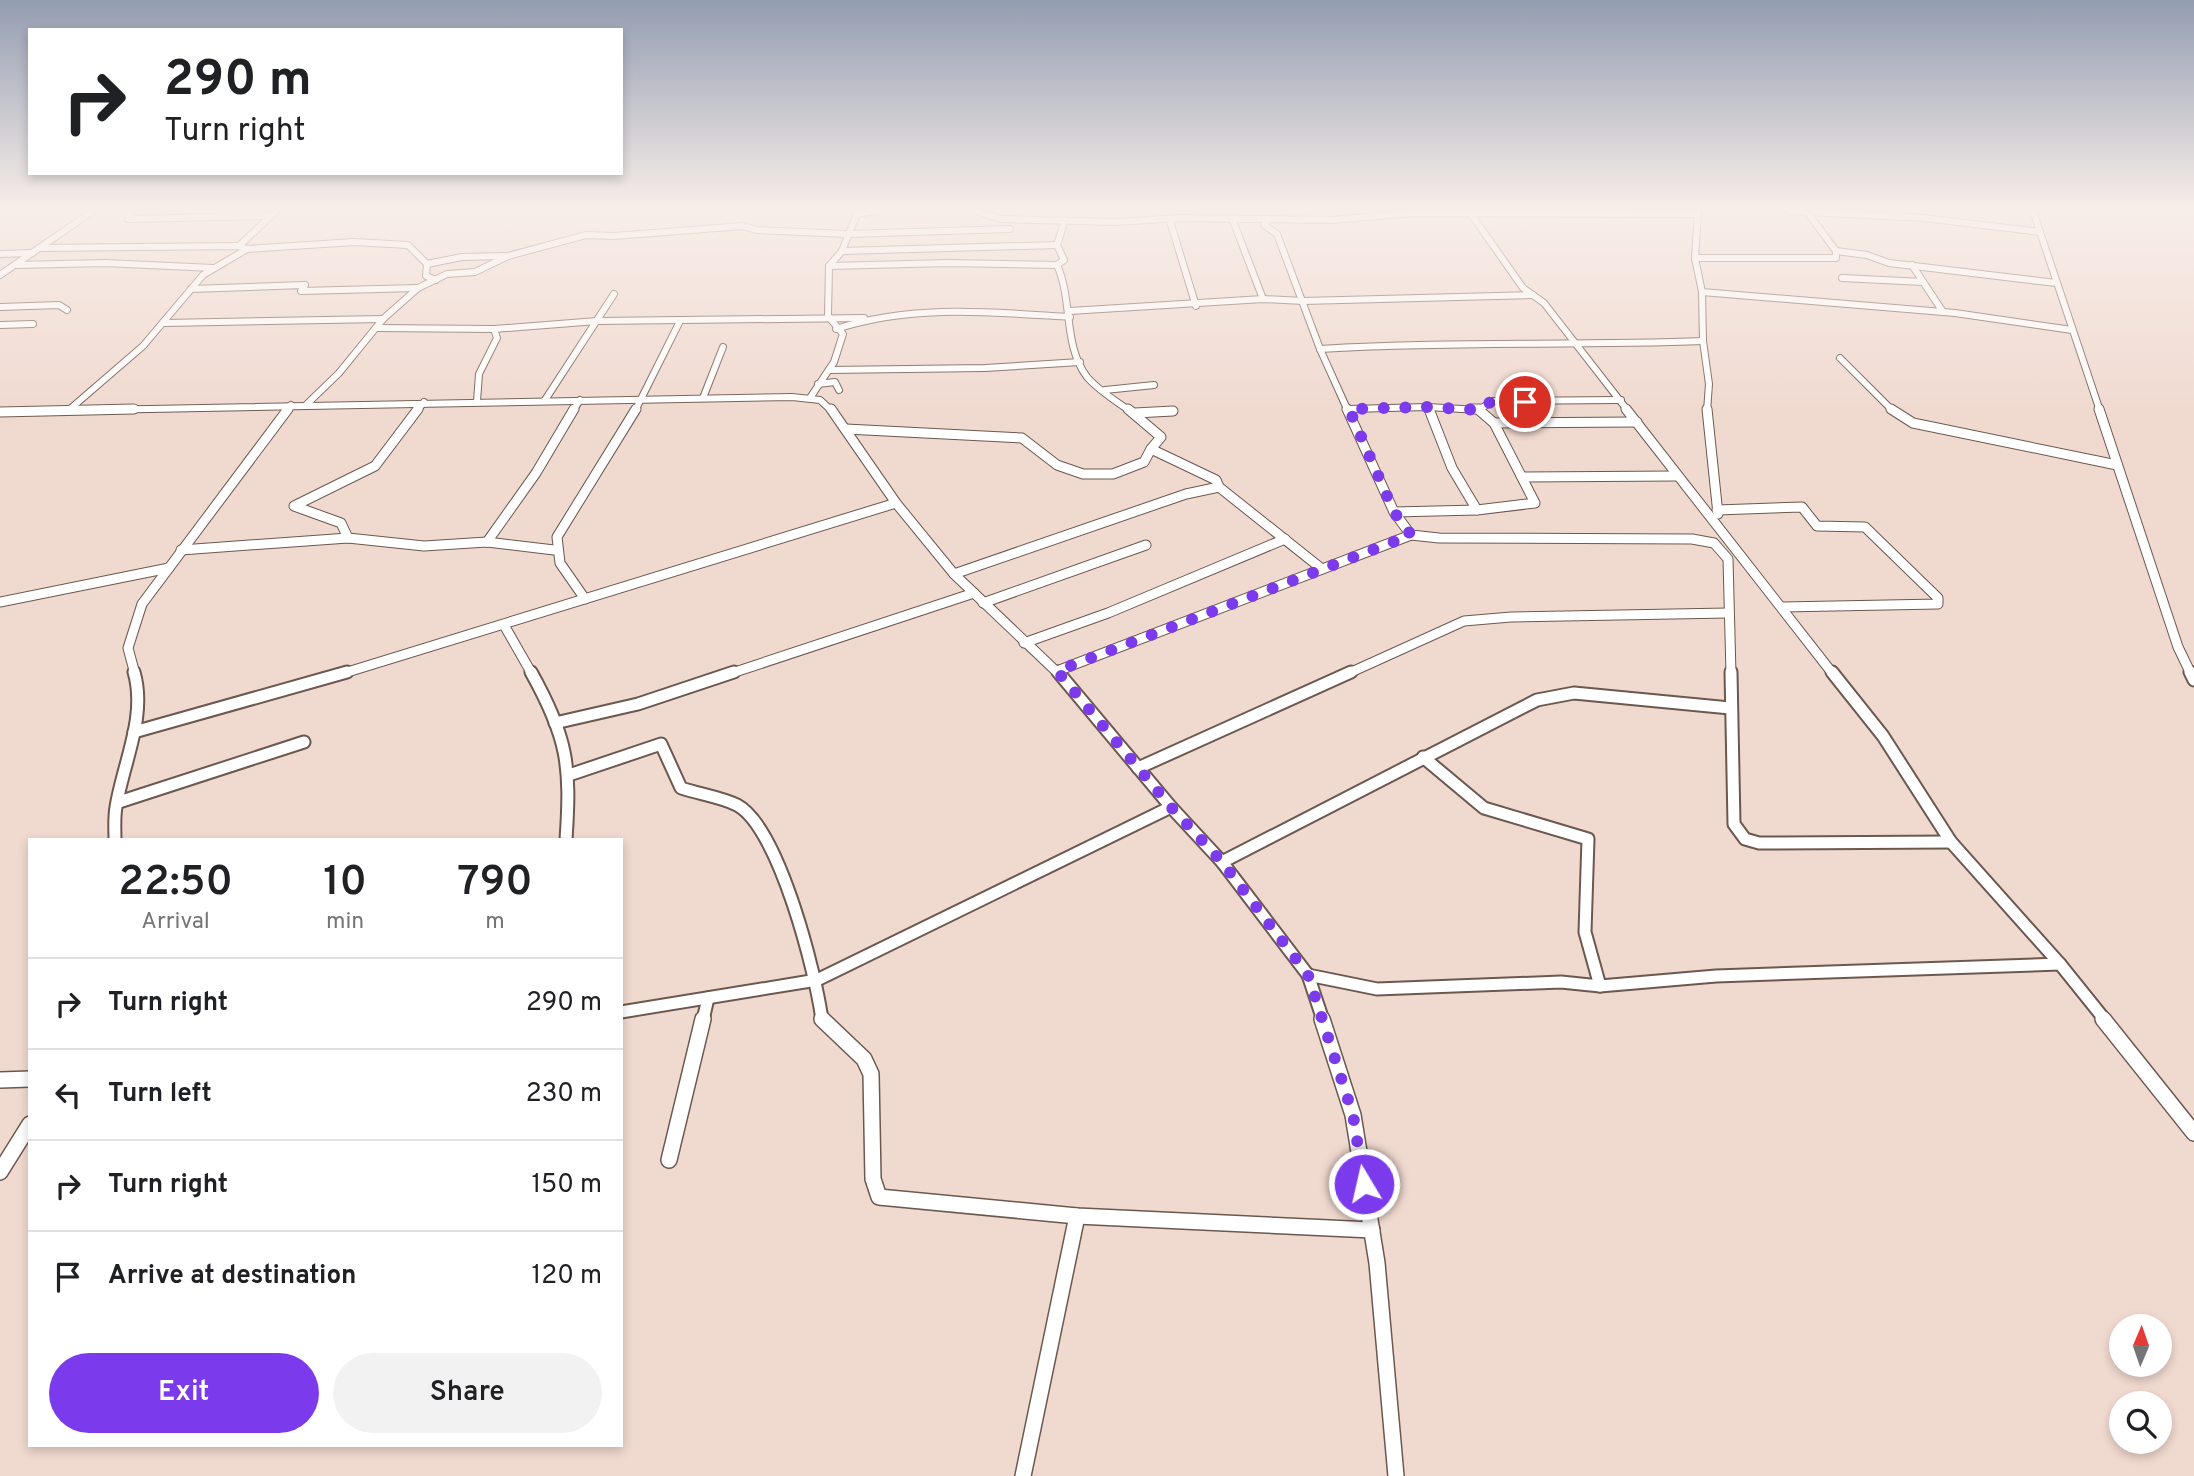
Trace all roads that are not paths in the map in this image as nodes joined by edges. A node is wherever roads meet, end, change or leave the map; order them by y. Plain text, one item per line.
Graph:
1 (199, 280) edge
2 (434, 280) edge
3 (829, 280) edge
4 (1066, 280) edge
5 (1188, 280) edge
6 (1258, 280) edge
7 (1295, 280) edge
8 (1517, 280) edge
9 (1700, 280) edge
10 (1880, 280) edge
11 (2031, 280) edge
12 (2055, 280) edge
13 (1923, 282) joint
14 (2056, 283) junction
15 (418, 288) junction
16 (191, 289) junction
17 (1702, 292) junction
18 (614, 294) dead end
19 (1533, 295) junction
20 (1263, 299) junction
21 (1303, 301) junction
22 (1196, 306) junction
23 (0, 307) edge
24 (66, 310) dead end
25 (1943, 312) junction
26 (1070, 314) junction
27 (828, 316) junction
28 (864, 318) junction
29 (383, 319) junction
30 (597, 321) junction
31 (681, 321) junction
32 (164, 323) junction
33 (33, 324) dead end
34 (0, 325) edge
35 (376, 328) junction
36 (836, 328) junction
37 (494, 329) junction
38 (2072, 330) junction
39 (1703, 341) junction
40 (1578, 346) junction
41 (723, 347) dead end
42 (1320, 349) junction
43 (1840, 358) dead end
44 (1080, 362) junction
45 (829, 370) junction
46 (818, 384) junction
47 (1154, 385) dead end
48 (839, 390) dead end
49 (1105, 390) junction
50 (703, 398) junction
51 (810, 398) junction
52 (643, 399) junction
53 (545, 400) junction
54 (580, 400) junction
55 (1621, 400) junction
56 (477, 401) junction
57 (424, 402) junction
58 (307, 404) junction
59 (290, 405) junction
60 (1428, 407) junction
61 (70, 409) junction
62 (1349, 409) junction
63 (1479, 410) junction
64 (1173, 411) dead end
65 (0, 412) edge
66 (1135, 413) junction
67 (1637, 422) junction
68 (1494, 423) junction
69 (846, 429) junction
70 (1151, 449) junction
71 (2117, 465) junction
72 (1677, 476) junction
73 (1522, 477) junction
74 (1219, 487) junction
75 (896, 503) junction
76 (1477, 510) junction
77 (1717, 510) junction
78 (1394, 512) junction
79 (1721, 531) junction
80 (1411, 535) junction
81 (348, 538) junction
82 (1285, 539) junction
83 (487, 542) junction
84 (1146, 545) dead end
85 (181, 550) junction
86 (554, 550) junction
87 (169, 568) junction
88 (1322, 569) junction
89 (954, 574) junction
90 (978, 598) junction
91 (585, 599) junction
92 (0, 602) edge
93 (1783, 607) junction
94 (1728, 613) junction
95 (504, 625) junction
96 (1024, 643) junction
97 (1057, 671) junction
98 (2194, 680) edge
99 (1730, 708) junction
100 (555, 723) junction
101 (134, 732) junction
102 (304, 742) dead end
103 (1423, 757) junction
104 (1138, 768) junction
105 (569, 775) junction
106 (119, 802) junction
107 (1171, 807) junction
108 (115, 838) edge
109 (566, 838) edge
110 (1951, 842) junction
111 (1222, 862) junction
112 (2060, 964) junction
113 (1308, 975) junction
114 (817, 980) junction
115 (1600, 986) junction
116 (708, 998) junction
117 (623, 1012) edge
118 (28, 1079) edge
119 (0, 1080) edge
120 (28, 1127) edge
121 (2194, 1133) edge
122 (669, 1160) dead end
123 (0, 1172) edge
124 (1077, 1216) junction
125 (1372, 1230) junction
126 (1023, 1476) edge
127 (1396, 1476) edge

1 - 16 street
2 - 15 street
3 - 27 street
4 - 26 street
5 - 22 street
6 - 20 street
7 - 21 street
8 - 19 street
9 - 17 street
10 - 13 street
11 - 14 street
12 - 14 street
13 - 25 street
14 - 38 street
15 - 16 street
15 - 29 street
16 - 32 street
17 - 25 street
17 - 39 street
18 - 30 street
19 - 21 street
19 - 40 street
20 - 21 street
20 - 22 street
21 - 42 street
22 - 26 street
23 - 24 street
25 - 38 street
26 - 28 street
26 - 44 street
27 - 28 street
27 - 31 street
27 - 36 street
28 - 36 street
29 - 32 street
29 - 35 street
30 - 31 street
30 - 37 street
30 - 53 street
31 - 52 street
32 - 61 street
33 - 34 street
35 - 37 street
35 - 58 street
36 - 45 street
37 - 56 street
38 - 71 street
39 - 40 street
39 - 77 street
40 - 42 street
40 - 55 street
41 - 50 street
42 - 62 street
43 - 71 street
44 - 45 street
44 - 49 street
45 - 46 street
46 - 48 street
46 - 51 street
47 - 49 street
49 - 66 street
50 - 51 street
50 - 52 street
51 - 69 street
52 - 54 street
52 - 86 street
53 - 54 street
53 - 56 street
54 - 83 street
55 - 63 street
55 - 67 street
56 - 57 street
57 - 58 street
57 - 81 street
58 - 59 street
59 - 61 street
59 - 85 street
60 - 62 street
60 - 63 street
60 - 76 street
61 - 65 street
62 - 78 street
63 - 68 street
64 - 66 street
66 - 70 street
67 - 68 street
67 - 72 street
68 - 73 street
69 - 70 street
69 - 75 street
70 - 74 street
71 - 98 street
72 - 73 street
72 - 79 street
73 - 76 street
74 - 82 street
74 - 89 street
75 - 89 street
75 - 91 street
76 - 78 street
77 - 79 street
77 - 93 street
78 - 80 street
79 - 93 street
80 - 88 street
80 - 94 street
81 - 83 street
81 - 85 street
82 - 88 street
82 - 96 street
83 - 86 street
84 - 90 street
85 - 87 street
86 - 91 street
87 - 92 street
87 - 101 street
88 - 97 street
89 - 90 street
90 - 96 street
90 - 100 street
91 - 95 street
93 - 110 street
94 - 99 street
94 - 104 street
95 - 100 street
95 - 101 street
96 - 97 street
97 - 104 street
99 - 103 street
99 - 110 street
100 - 105 street
101 - 106 street
102 - 106 street
103 - 111 street
103 - 115 street
104 - 107 street
105 - 109 street
105 - 114 street
106 - 108 street
107 - 111 street
107 - 114 street
110 - 112 street
111 - 113 street
112 - 115 street
112 - 121 street
113 - 115 street
113 - 125 street
114 - 116 street
114 - 124 street
116 - 117 street
116 - 122 street
118 - 119 street
120 - 123 street
124 - 125 street
124 - 126 street
125 - 127 street

